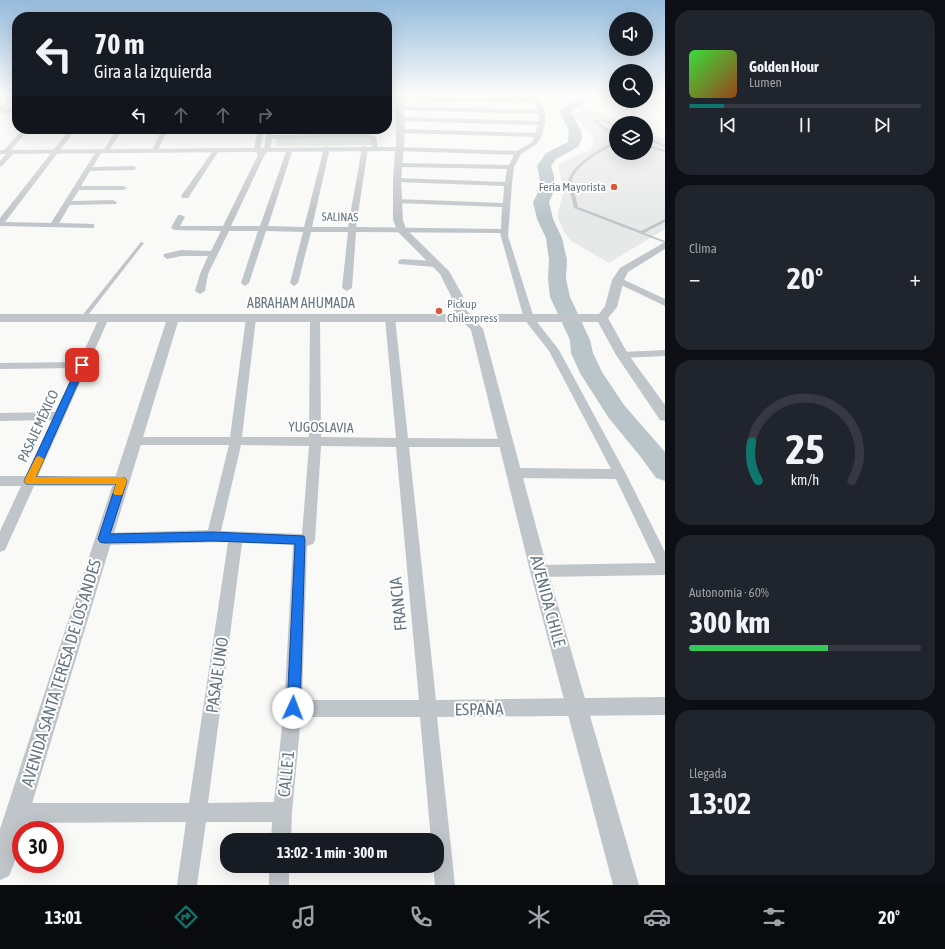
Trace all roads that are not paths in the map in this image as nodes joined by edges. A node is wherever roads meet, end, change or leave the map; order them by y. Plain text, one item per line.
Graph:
1 (20, 136) edge
2 (68, 136) edge
3 (114, 136) edge
4 (162, 136) edge
5 (260, 136) edge
6 (303, 136) edge
7 (370, 136) edge
8 (400, 136) edge
9 (538, 136) edge
10 (268, 137) joint
11 (653, 141) edge
12 (609, 146) edge
13 (665, 146) edge
14 (327, 148) junction
15 (365, 148) junction
16 (375, 148) junction
17 (399, 148) junction
18 (653, 148) edge
19 (290, 149) junction
20 (155, 150) junction
21 (217, 150) junction
22 (103, 151) junction
23 (261, 151) junction
24 (665, 151) edge
25 (6, 152) edge
26 (56, 152) junction
27 (518, 153) junction
28 (0, 165) edge
29 (399, 165) junction
30 (511, 167) junction
31 (134, 168) dead end
32 (87, 169) junction
33 (396, 180) junction
34 (508, 184) junction
35 (75, 188) junction
36 (108, 188) junction
37 (123, 188) dead end
38 (185, 196) dead end
39 (397, 201) junction
40 (101, 202) junction
41 (113, 202) dead end
42 (66, 203) junction
43 (506, 205) junction
44 (182, 217) dead end
45 (665, 220) edge
46 (0, 224) edge
47 (53, 226) junction
48 (91, 226) dead end
49 (227, 228) junction
50 (263, 228) junction
51 (309, 229) junction
52 (352, 229) junction
53 (402, 230) junction
54 (505, 231) junction
55 (641, 233) junction
56 (665, 242) edge
57 (142, 243) dead end
58 (665, 245) edge
59 (214, 254) junction
60 (167, 256) dead end
61 (402, 262) dead end
62 (435, 264) junction
63 (618, 280) junction
64 (245, 283) dead end
65 (294, 284) dead end
66 (347, 288) dead end
67 (200, 291) dead end
68 (665, 303) edge
69 (0, 318) edge
70 (82, 318) junction
71 (104, 318) junction
72 (173, 318) junction
73 (251, 318) junction
74 (315, 318) junction
75 (390, 318) junction
76 (596, 318) junction
77 (468, 319) junction
78 (529, 319) junction
79 (665, 353) edge
80 (622, 355) junction
81 (82, 365) junction
82 (0, 366) edge
83 (59, 416) junction
84 (665, 416) edge
85 (0, 417) edge
86 (236, 440) junction
87 (134, 441) junction
88 (315, 442) junction
89 (401, 443) junction
90 (506, 443) junction
91 (515, 473) junction
92 (620, 474) junction
93 (0, 481) edge
94 (29, 481) junction
95 (122, 481) junction
96 (213, 536) junction
97 (236, 537) junction
98 (104, 539) junction
99 (307, 540) junction
100 (0, 546) edge
101 (665, 568) edge
102 (539, 571) junction
103 (665, 706) edge
104 (293, 708) junction
105 (577, 708) junction
106 (427, 709) junction
107 (282, 812) junction
108 (17, 813) junction
109 (197, 813) junction
110 (281, 833) edge
111 (0, 867) edge
112 (280, 873) edge
113 (187, 885) edge
114 (279, 885) edge
115 (445, 885) edge
116 (626, 885) edge

1 - 25 street
2 - 26 street
3 - 22 street
4 - 20 street
5 - 23 street
6 - 10 street
7 - 16 street
8 - 17 street
9 - 27 street
10 - 23 street
11 - 13 lane
12 - 55 lane
14 - 15 street
14 - 19 street
14 - 51 street
15 - 16 street
15 - 52 street
16 - 17 street
17 - 27 street
17 - 29 street
18 - 24 lane
19 - 23 street
19 - 50 street
20 - 21 street
20 - 22 street
21 - 23 street
21 - 38 street
22 - 26 street
22 - 32 street
23 - 49 street
25 - 26 street
25 - 28 street
26 - 46 street
27 - 30 street
29 - 30 street
29 - 33 street
30 - 34 street
31 - 32 street
32 - 35 street
33 - 34 street
33 - 39 street
34 - 43 street
35 - 36 street
35 - 42 street
36 - 37 street
36 - 40 street
39 - 43 street
39 - 53 street
40 - 41 street
40 - 42 street
42 - 47 street
43 - 54 street
44 - 49 street, SALINAS
45 - 55 lane
46 - 47 street
47 - 48 street
49 - 50 street, SALINAS
49 - 59 street
50 - 51 street, SALINAS
50 - 64 street
51 - 52 street, SALINAS
51 - 65 street
52 - 53 street, SALINAS
52 - 66 street
53 - 54 street, SALINAS
53 - 62 street, AVENIDA CHILE
54 - 78 street
55 - 56 lane
57 - 70 lane
58 - 63 street
59 - 60 street
59 - 67 street
61 - 62 street
62 - 77 street, AVENIDA CHILE
63 - 68 street
63 - 76 street
69 - 70 street, ABRAHAM AHUMADA
70 - 71 street, ABRAHAM AHUMADA
71 - 72 street, ABRAHAM AHUMADA
71 - 81 street, PASAJE MÉXICO
72 - 73 street, ABRAHAM AHUMADA
72 - 87 street, AVENIDA SANTA TERESA DE LOS ANDES
73 - 74 street, ABRAHAM AHUMADA
73 - 86 street
74 - 75 street, ABRAHAM AHUMADA
74 - 88 street
75 - 77 street, ABRAHAM AHUMADA
75 - 89 street, FRANCIA
76 - 78 street, ABRAHAM AHUMADA
76 - 80 street
77 - 78 street, ABRAHAM AHUMADA
77 - 90 street, AVENIDA CHILE
78 - 92 street
79 - 80 street
80 - 84 street
81 - 82 street
81 - 83 street, PASAJE MÉXICO
83 - 85 street
83 - 94 street, PASAJE MÉXICO
86 - 87 street, YUGOSLAVIA
86 - 88 street, YUGOSLAVIA
86 - 96 street
87 - 95 street, AVENIDA SANTA TERESA DE LOS ANDES
88 - 89 street, YUGOSLAVIA
88 - 99 street
89 - 90 street, YUGOSLAVIA
89 - 106 street, FRANCIA
90 - 91 street, AVENIDA CHILE
91 - 92 street
91 - 102 street, AVENIDA CHILE
92 - 101 street
93 - 94 street
94 - 95 street
94 - 100 street, PASAJE MÉXICO
95 - 98 street, AVENIDA SANTA TERESA DE LOS ANDES
96 - 97 street
96 - 98 street
97 - 99 street
97 - 109 street, PASAJE UNO
98 - 108 street, AVENIDA SANTA TERESA DE LOS ANDES
99 - 104 street, CALLE 1
101 - 102 street
102 - 105 street, AVENIDA CHILE
103 - 105 street, ESPAÑA
104 - 106 street, ESPAÑA
104 - 107 street, CALLE 1
105 - 106 street, ESPAÑA
105 - 116 street, AVENIDA CHILE
106 - 115 street, FRANCIA
107 - 109 street
107 - 110 street, CALLE 1
108 - 109 street
108 - 111 street, AVENIDA SANTA TERESA DE LOS ANDES
109 - 113 street, PASAJE UNO
112 - 114 street

